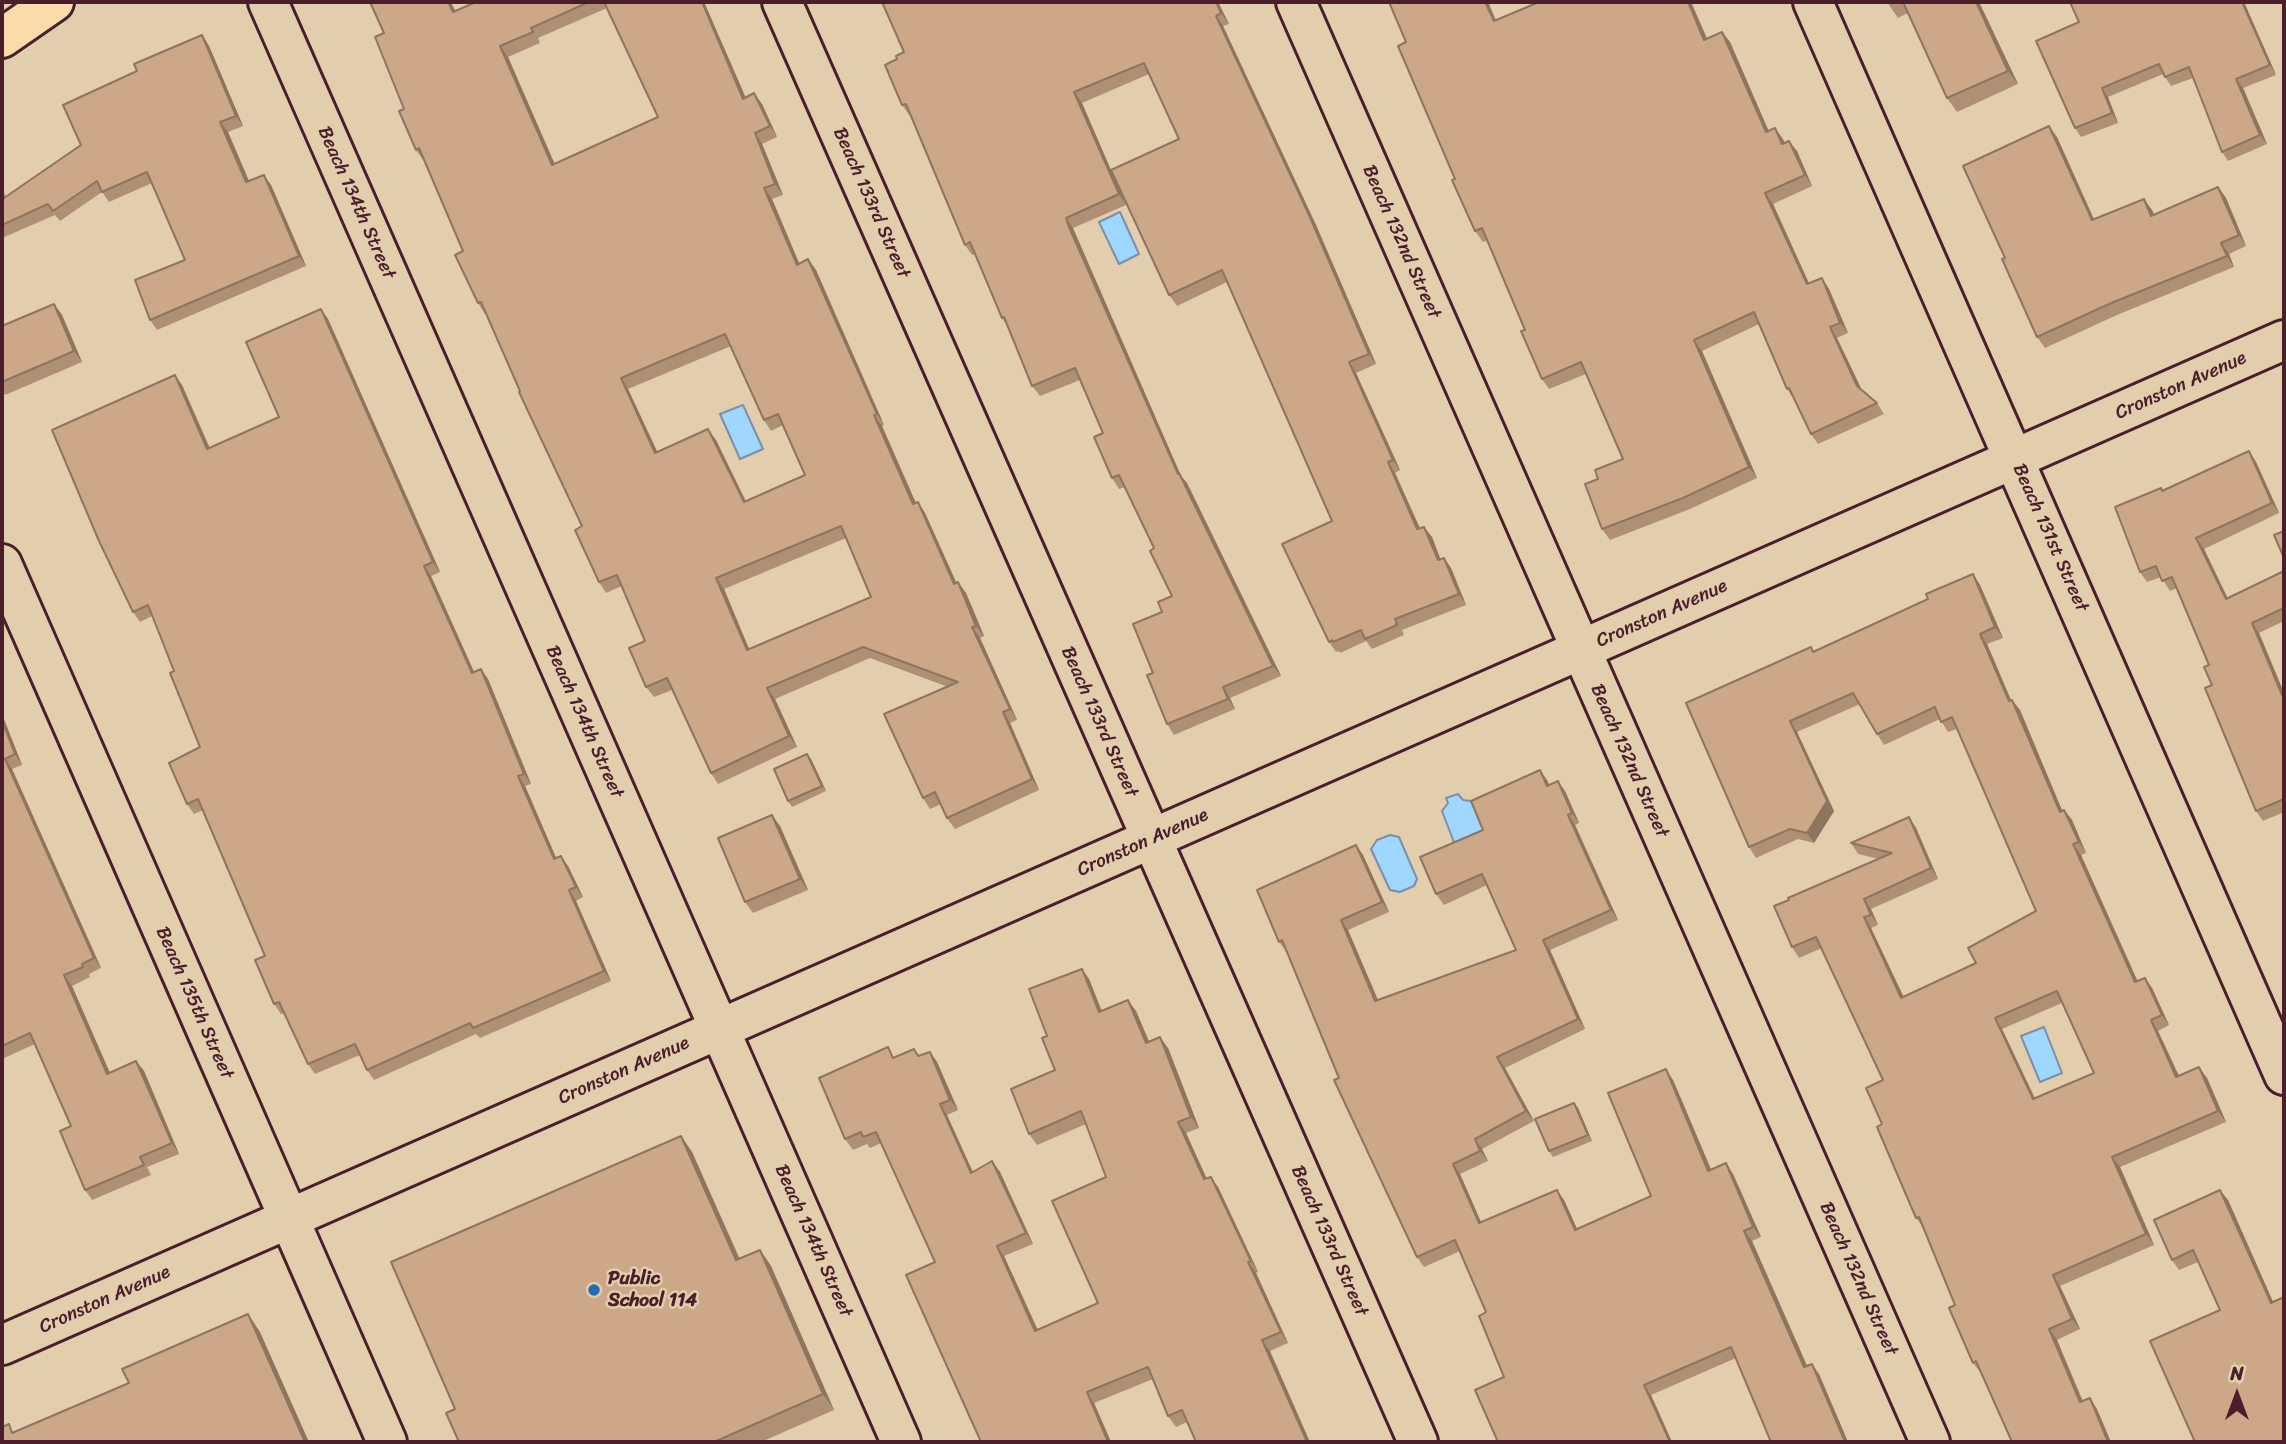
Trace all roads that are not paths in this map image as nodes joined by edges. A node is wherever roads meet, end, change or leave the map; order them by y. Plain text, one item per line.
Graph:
1 (54, 2) edge
2 (268, 2) edge
3 (782, 2) edge
4 (1296, 2) edge
5 (1813, 2) edge
6 (2, 38) edge
7 (2284, 340) edge
8 (2015, 459) junction
9 (2, 564) edge
10 (1581, 650) junction
11 (1151, 839) junction
12 (720, 1029) junction
13 (2284, 1075) edge
14 (289, 1219) junction
15 (2, 1345) edge
16 (387, 1442) edge
17 (901, 1442) edge
18 (1418, 1442) edge
19 (1930, 1442) edge

1 - 6 main road
2 - 12 street, Beach 134th Street
3 - 11 street, Beach 133rd Street
4 - 10 street, Beach 132nd Street
5 - 8 street, Beach 131st Street
7 - 8 street, Cronston Avenue
8 - 10 street, Cronston Avenue
8 - 13 street, Beach 131st Street
9 - 14 street, Beach 135th Street
10 - 11 street, Cronston Avenue
10 - 19 street, Beach 132nd Street
11 - 12 street, Cronston Avenue
11 - 18 street, Beach 133rd Street
12 - 14 street, Cronston Avenue
12 - 17 street, Beach 134th Street
14 - 15 street, Cronston Avenue
14 - 16 street, Beach 135th Street

